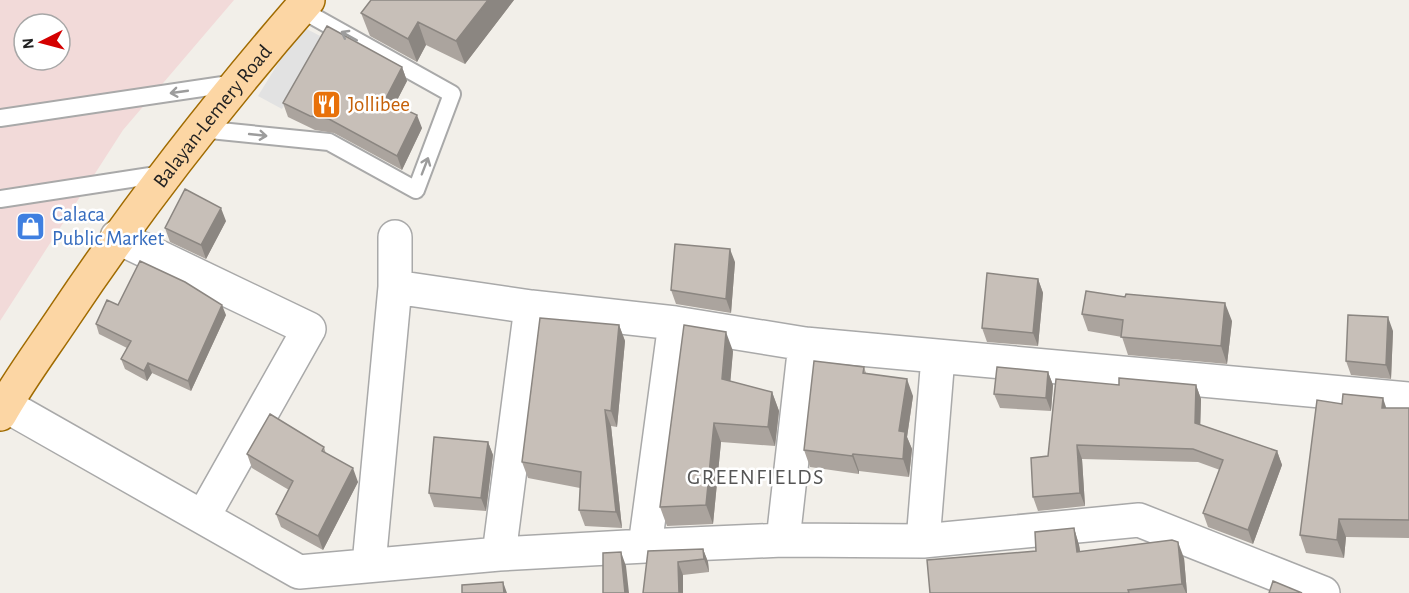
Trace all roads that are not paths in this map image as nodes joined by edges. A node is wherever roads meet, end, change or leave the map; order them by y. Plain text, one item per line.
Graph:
1 (304, 4) edge
2 (237, 83) junction
3 (0, 118) edge
4 (200, 129) junction
5 (164, 174) junction
6 (0, 199) edge
7 (117, 237) junction
8 (395, 237) dead end
9 (395, 287) junction
10 (531, 307) junction
11 (675, 324) junction
12 (805, 344) junction
13 (938, 357) junction
14 (1409, 399) edge
15 (3, 409) edge
16 (203, 517) junction
17 (783, 540) junction
18 (923, 541) junction
19 (645, 546) junction
20 (499, 554) junction
21 (369, 564) junction
22 (1323, 593) edge

1 - 2 main road, Balayan-Lemery Road
4 -> 1 lane
2 -> 3 lane
2 - 4 main road, Balayan-Lemery Road
4 - 5 main road, Balayan-Lemery Road
5 - 6 lane
5 - 7 main road, Balayan-Lemery Road
7 - 15 main road, Balayan-Lemery Road
7 - 16 street
8 - 9 street
9 - 10 street
9 - 21 street
10 - 11 street
10 - 20 street
11 - 12 street
11 - 19 street
12 - 13 street
12 - 17 street
13 - 14 street
13 - 18 street
15 - 16 street
16 - 21 street
17 - 18 street
17 - 19 street
18 - 22 street
19 - 20 street
20 - 21 street

